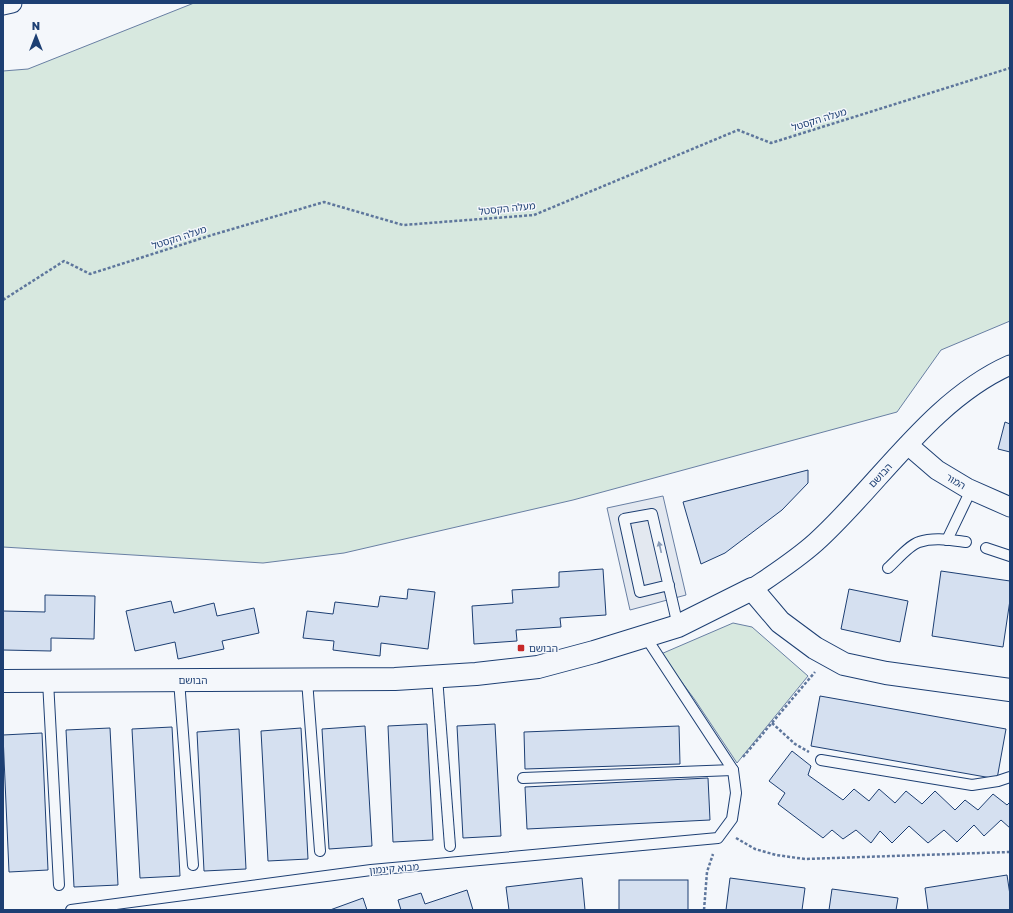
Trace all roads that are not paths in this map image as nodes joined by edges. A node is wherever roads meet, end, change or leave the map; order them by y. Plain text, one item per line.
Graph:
1 (12, 3) edge
2 (3, 5) edge
3 (1010, 365) edge
4 (908, 445) junction
5 (971, 490) junction
6 (1010, 507) edge
7 (947, 540) junction
8 (966, 542) dead end
9 (986, 548) dead end
10 (1010, 556) edge
11 (888, 568) dead end
12 (668, 585) junction
13 (752, 589) junction
14 (678, 626) junction
15 (645, 636) junction
16 (437, 677) junction
17 (179, 680) junction
18 (306, 680) junction
19 (3, 681) edge
20 (48, 681) junction
21 (1010, 690) edge
22 (821, 760) road end
23 (732, 770) junction
24 (1010, 777) edge
25 (523, 778) dead end
26 (450, 846) dead end
27 (320, 851) dead end
28 (194, 865) dead end
29 (59, 885) dead end
30 (71, 910) edge

1 - 2 street
3 - 4 street, הבושם
4 - 5 street, המור
4 - 13 street, הבושם
5 - 6 street, המור
5 - 7 lane
7 - 8 lane
7 - 11 lane
9 - 10 lane
12 -> 12 lane
12 - 14 lane
13 - 14 street, הבושם
13 - 21 street
14 - 15 street, הבושם
15 - 16 street, הבושם
15 - 23 lane
16 - 18 street, הבושם
16 - 26 lane
17 - 18 street, הבושם
17 - 20 street, הבושם
17 - 28 lane
18 - 27 lane
19 - 20 street, הבושם
20 - 29 lane
22 - 24 lane
23 - 25 lane
23 - 30 lane, מבוא קינמון

